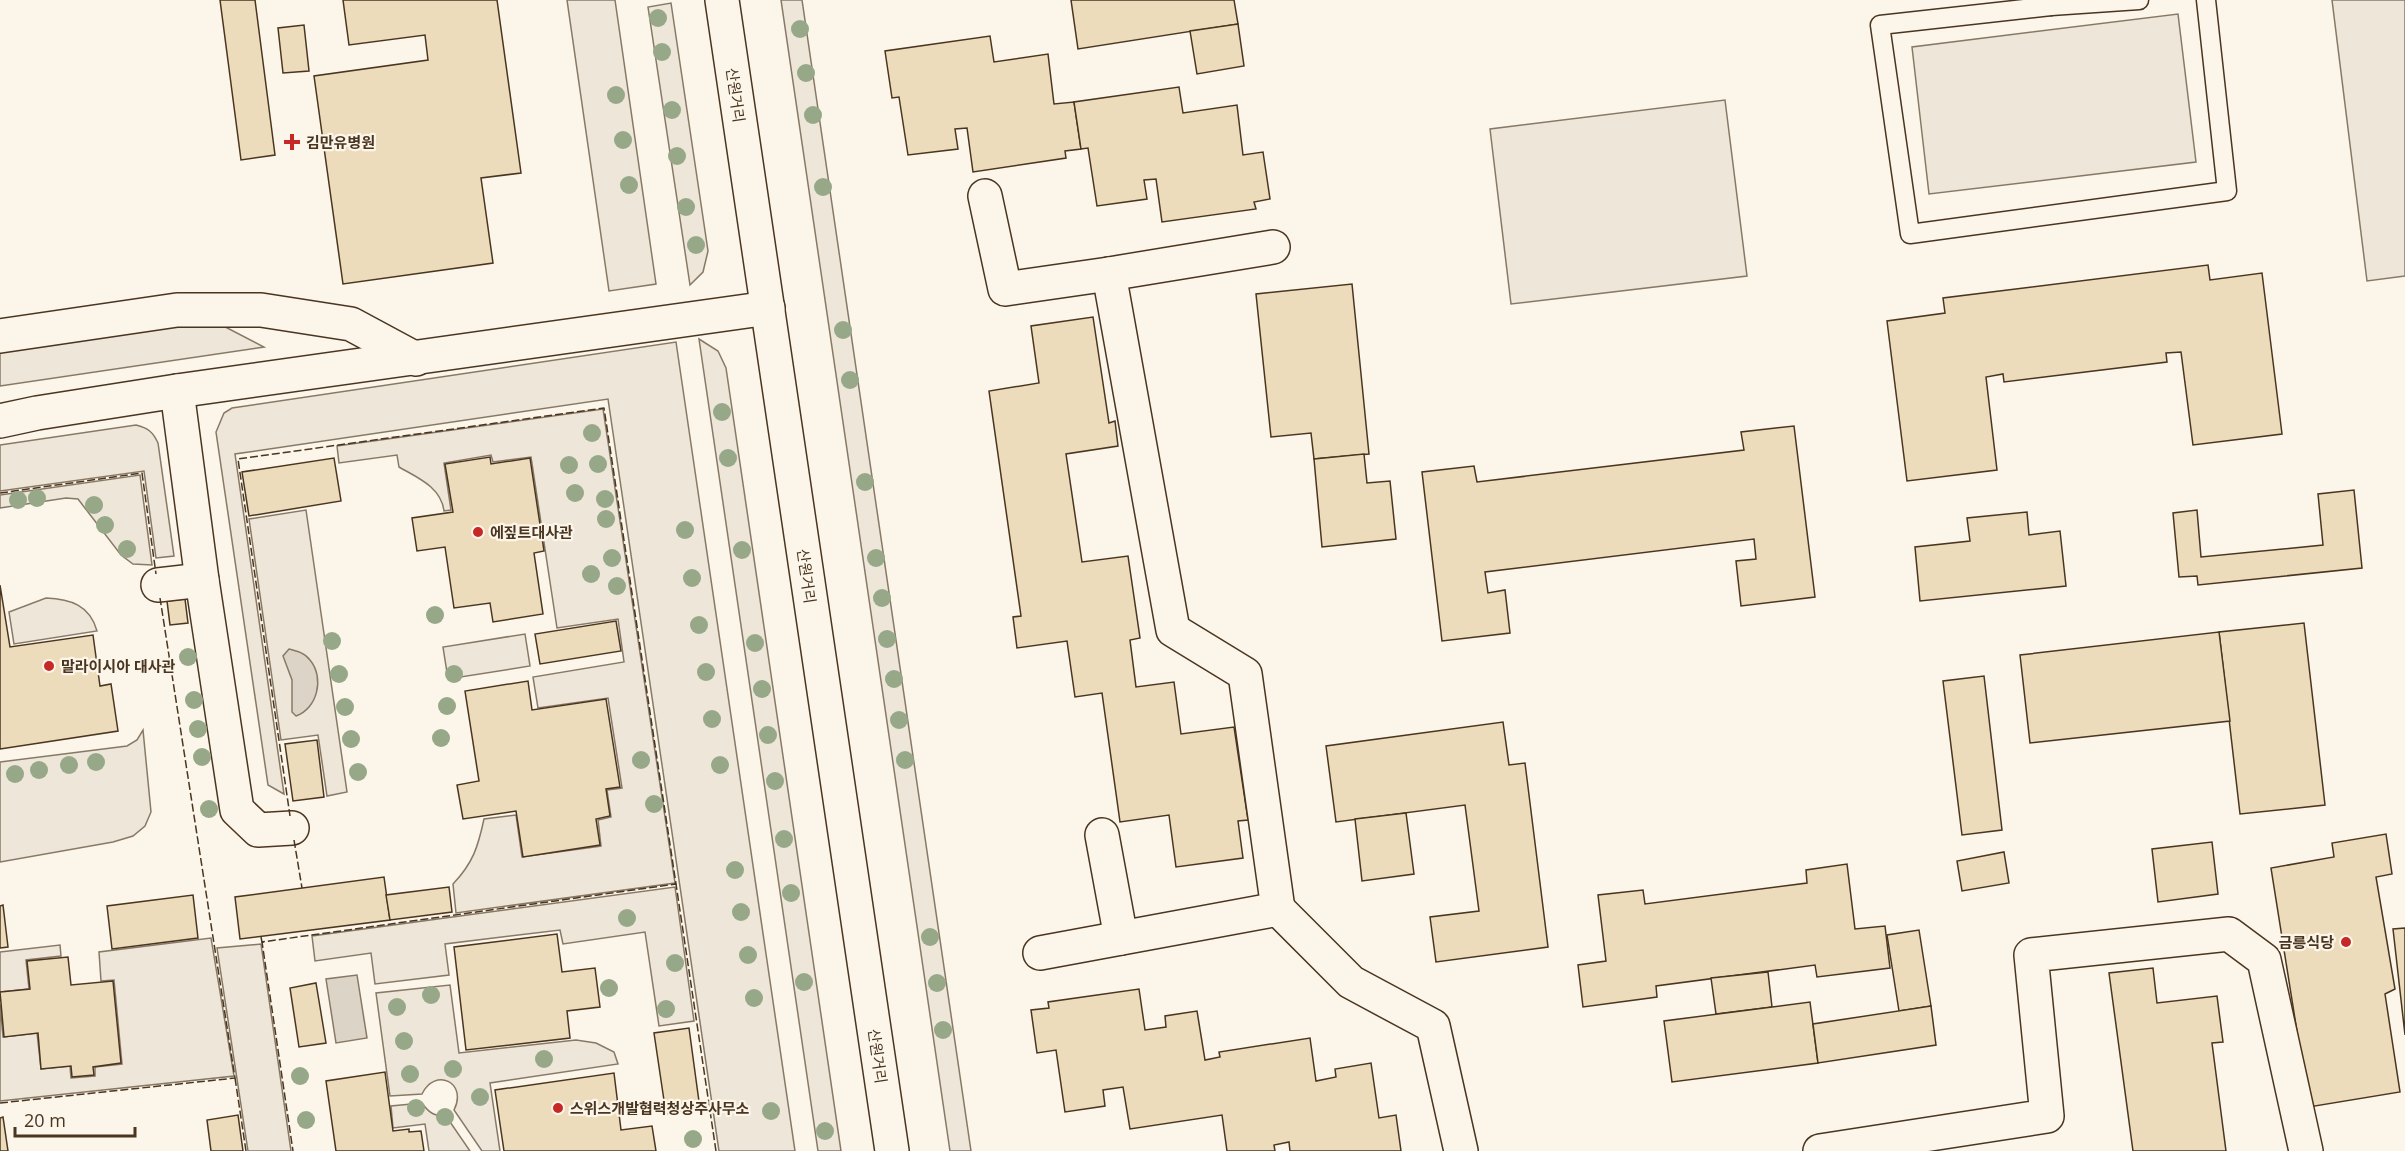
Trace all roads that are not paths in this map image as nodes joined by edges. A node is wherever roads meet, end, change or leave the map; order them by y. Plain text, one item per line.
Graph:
1 (722, 0) edge
2 (2139, 0) edge
3 (2206, 0) edge
4 (2051, 3) edge
5 (986, 196) dead end
6 (1273, 247) dead end
7 (1109, 274) junction
8 (768, 308) junction
9 (0, 336) edge
10 (416, 358) junction
11 (177, 391) junction
12 (0, 421) edge
13 (202, 580) junction
14 (158, 585) dead end
15 (292, 828) dead end
16 (1102, 835) dead end
17 (1278, 909) junction
18 (1121, 938) junction
19 (1040, 953) dead end
20 (892, 1151) edge
21 (1461, 1151) edge
22 (1820, 1151) edge
23 (2306, 1151) edge

1 - 8 street, 산원거리
2 - 4 lane
3 - 4 lane
5 - 7 street
6 - 7 street
7 - 17 street
8 - 10 street
8 - 20 street, 산원거리
9 - 10 street
10 - 11 street
11 - 12 street
11 - 13 street
13 - 14 street
13 - 15 street
16 - 18 street
17 - 18 street
17 - 21 street
18 - 19 street
22 - 23 street

